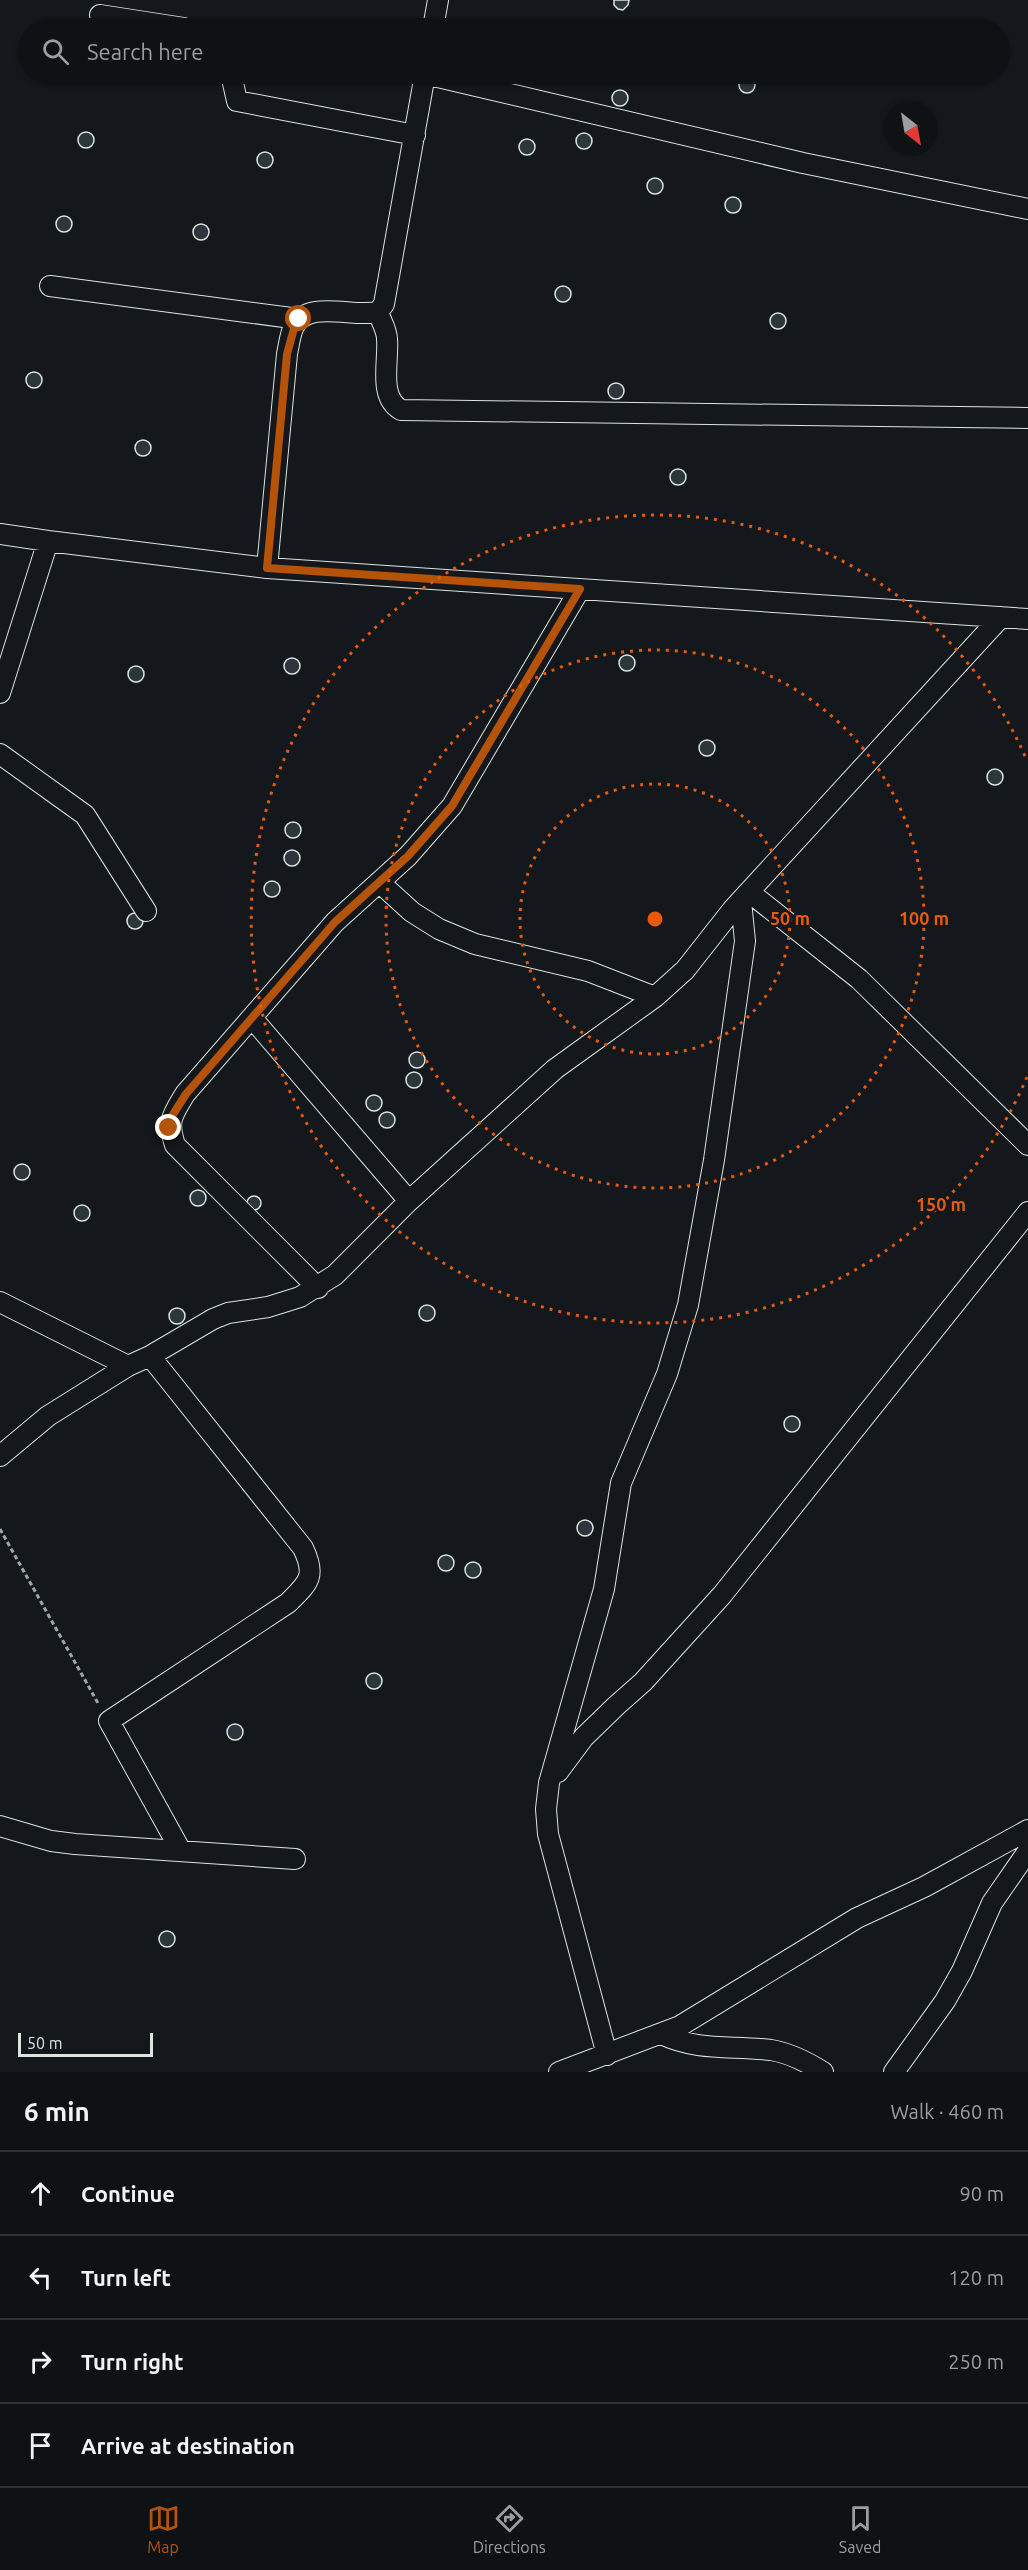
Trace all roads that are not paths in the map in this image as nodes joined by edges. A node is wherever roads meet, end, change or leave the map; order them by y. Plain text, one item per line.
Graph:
1 (438, 0) edge
2 (100, 15) dead end
3 (119, 18) edge
4 (435, 18) edge
5 (233, 84) edge
6 (423, 84) edge
7 (467, 84) edge
8 (415, 135) junction
9 (1028, 209) edge
10 (50, 286) dead end
11 (378, 312) junction
12 (299, 319) junction
13 (1028, 418) edge
14 (0, 534) edge
15 (48, 541) junction
16 (267, 568) junction
17 (580, 589) junction
18 (1000, 617) junction
19 (1028, 619) edge
20 (0, 693) edge
21 (0, 754) edge
22 (379, 882) junction
23 (745, 896) junction
24 (146, 911) dead end
25 (655, 997) junction
26 (252, 1018) junction
27 (1028, 1145) edge
28 (409, 1201) junction
29 (1028, 1212) edge
30 (318, 1288) junction
31 (0, 1302) edge
32 (150, 1356) junction
33 (128, 1366) junction
34 (0, 1455) edge
35 (549, 1783) junction
36 (0, 1826) edge
37 (1028, 1830) edge
38 (181, 1851) junction
39 (1028, 1851) edge
40 (295, 1859) dead end
41 (661, 2034) junction
42 (607, 2055) junction
43 (559, 2072) edge
44 (823, 2072) edge
45 (894, 2072) edge

1 - 4 street
2 - 3 street
5 - 8 street
6 - 8 street
7 - 9 street
8 - 11 street
10 - 12 street
11 - 12 street
11 - 13 street
12 - 16 street
14 - 15 street
15 - 16 street
15 - 20 street
16 - 17 street
17 - 18 street
17 - 22 street
18 - 19 street
18 - 23 street
21 - 24 street
22 - 25 street
22 - 26 street
23 - 25 street
23 - 27 street
23 - 35 street
25 - 28 street
26 - 28 street
26 - 30 street
28 - 30 street
29 - 35 street
30 - 32 street
31 - 33 street
32 - 33 street
32 - 38 street
33 - 34 street
35 - 42 street
36 - 38 street
37 - 41 street
38 - 40 street
39 - 45 street
41 - 42 street
41 - 44 street
42 - 43 street

